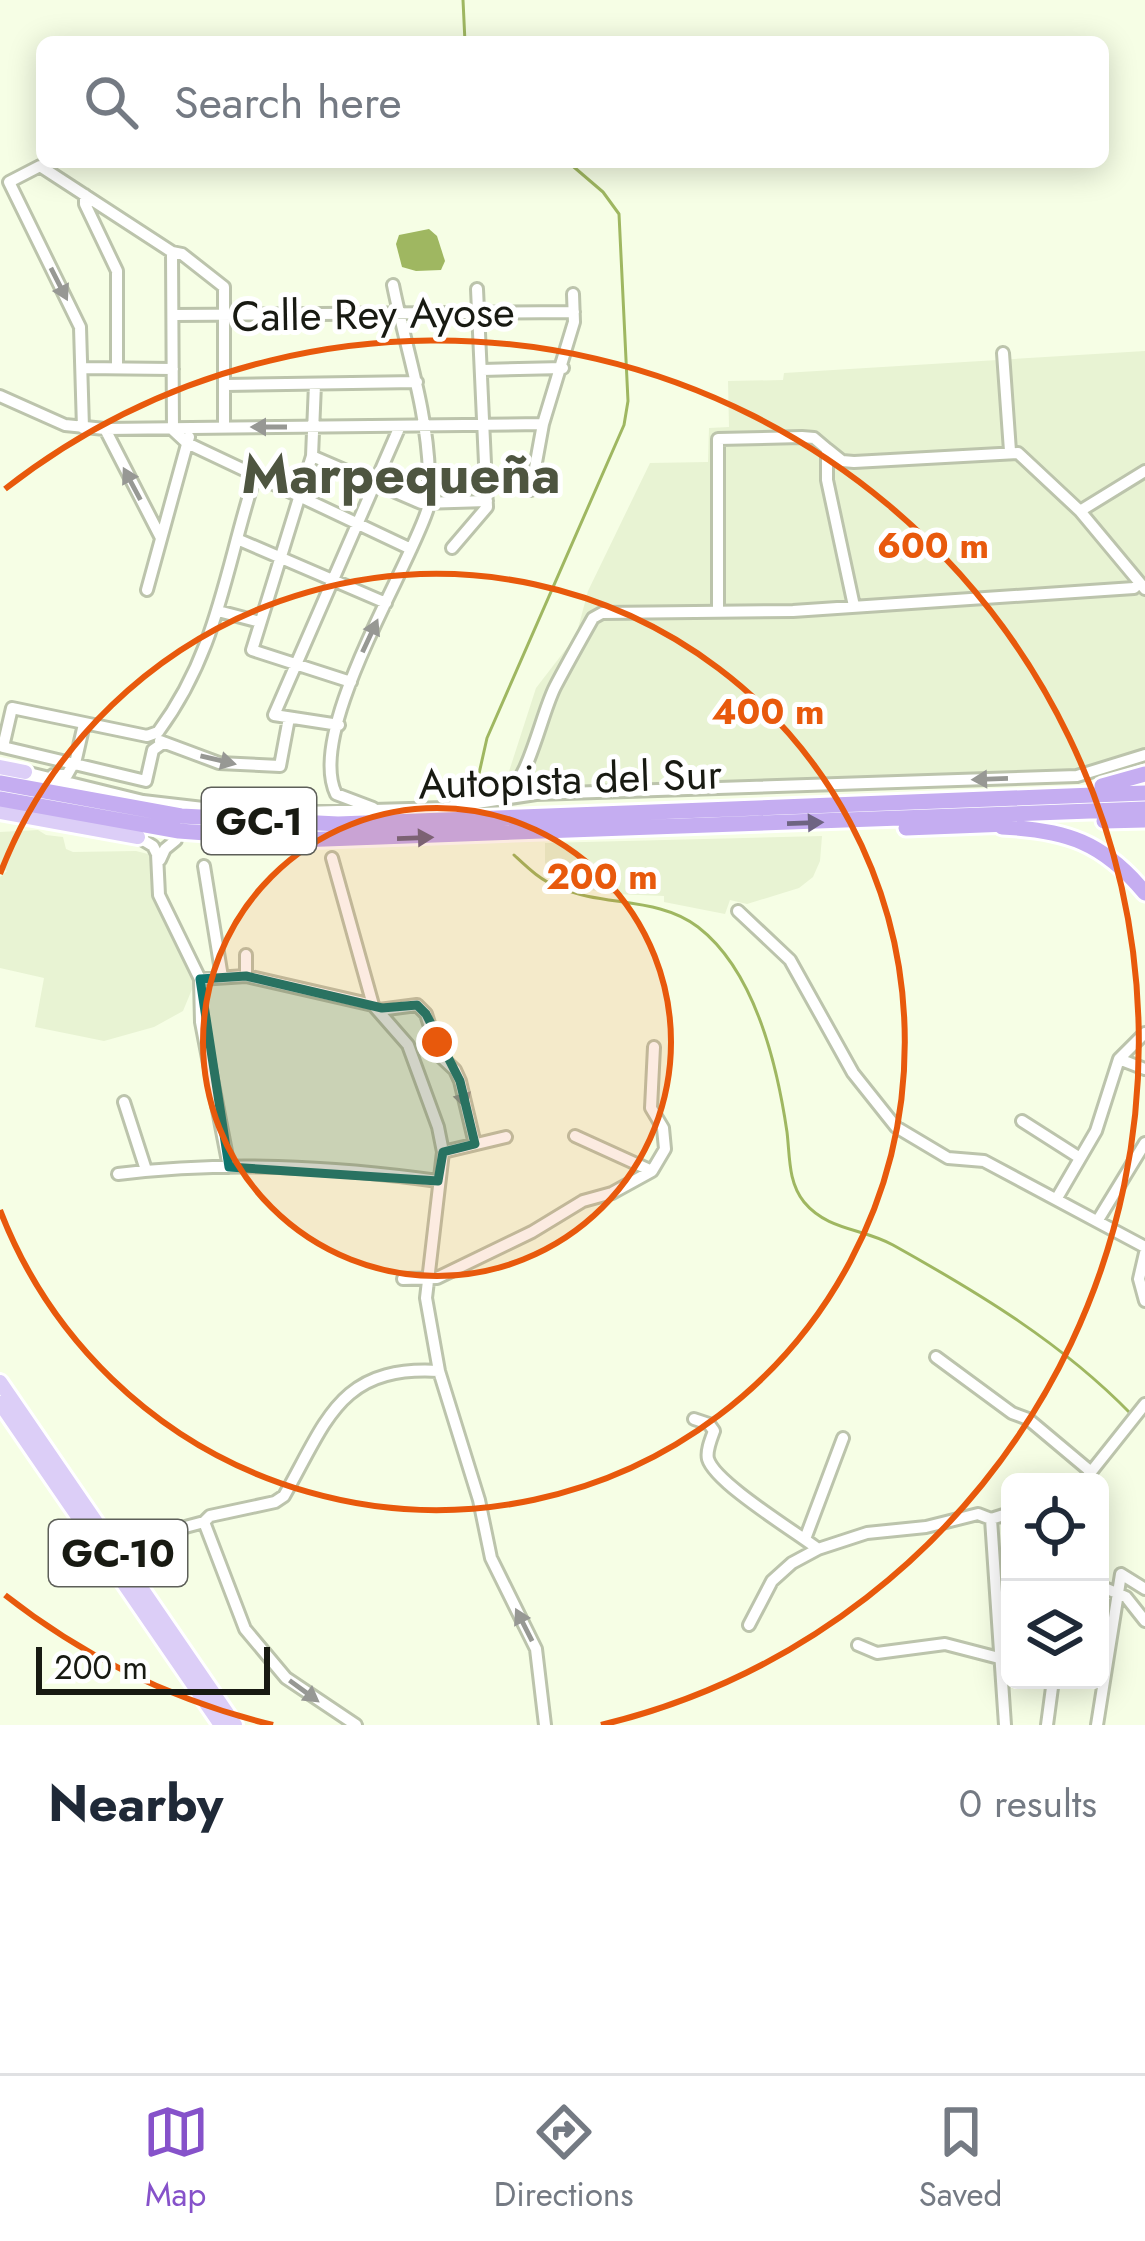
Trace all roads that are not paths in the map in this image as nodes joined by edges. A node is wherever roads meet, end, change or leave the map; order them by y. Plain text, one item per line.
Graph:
1 (36, 168) edge
2 (43, 168) edge
3 (85, 195) junction
4 (172, 252) junction
5 (393, 285) dead end
6 (477, 289) dead end
7 (573, 294) dead end
8 (574, 312) junction
9 (478, 313) junction
10 (399, 314) junction
11 (173, 315) junction
12 (225, 316) junction
13 (1003, 352) dead end
14 (82, 368) junction
15 (117, 368) junction
16 (563, 368) junction
17 (173, 369) junction
18 (482, 370) junction
19 (417, 382) junction
20 (316, 384) junction
21 (226, 386) junction
22 (0, 396) edge
23 (543, 424) junction
24 (483, 425) junction
25 (224, 426) junction
26 (400, 426) junction
27 (428, 426) junction
28 (198, 427) junction
29 (316, 427) junction
30 (83, 428) junction
31 (104, 429) junction
32 (172, 430) junction
33 (187, 443) junction
34 (827, 449) junction
35 (1014, 452) junction
36 (312, 456) junction
37 (1145, 471) edge
38 (255, 476) junction
39 (376, 482) junction
40 (531, 490) dead end
41 (301, 497) junction
42 (487, 501) junction
43 (429, 502) junction
44 (1080, 511) junction
45 (358, 524) junction
46 (161, 538) junction
47 (238, 539) junction
48 (452, 548) dead end
49 (411, 549) junction
50 (281, 558) junction
51 (333, 580) junction
52 (1142, 586) edge
53 (147, 590) dead end
54 (386, 603) junction
55 (854, 606) junction
56 (218, 610) junction
57 (718, 611) junction
58 (260, 622) junction
59 (297, 665) junction
60 (351, 682) junction
61 (289, 718) junction
62 (84, 724) junction
63 (339, 725) junction
64 (155, 740) junction
65 (1145, 754) edge
66 (0, 767) edge
67 (71, 770) junction
68 (522, 771) junction
69 (25, 772) junction
70 (1145, 774) edge
71 (0, 783) edge
72 (1100, 786) junction
73 (1145, 789) edge
74 (536, 794) junction
75 (982, 798) junction
76 (0, 799) edge
77 (499, 802) junction
78 (445, 808) junction
79 (1145, 809) edge
80 (382, 810) junction
81 (0, 812) edge
82 (521, 817) junction
83 (868, 820) junction
84 (1145, 820) edge
85 (0, 824) edge
86 (59, 825) junction
87 (984, 826) junction
88 (138, 837) junction
89 (176, 840) junction
90 (298, 840) junction
91 (332, 858) dead end
92 (204, 866) dead end
93 (157, 869) junction
94 (1145, 893) edge
95 (738, 910) dead end
96 (246, 955) dead end
97 (246, 976) junction
98 (223, 977) junction
99 (200, 979) junction
100 (376, 1008) junction
101 (1145, 1034) edge
102 (654, 1047) dead end
103 (1119, 1059) junction
104 (1145, 1069) edge
105 (124, 1102) dead end
106 (1022, 1121) dead end
107 (575, 1136) dead end
108 (506, 1137) dead end
109 (1145, 1142) edge
110 (475, 1144) junction
111 (442, 1151) junction
112 (1081, 1158) junction
113 (230, 1167) junction
114 (146, 1171) junction
115 (652, 1171) junction
116 (118, 1174) dead end
117 (438, 1181) junction
118 (1057, 1198) junction
119 (1098, 1220) junction
120 (1145, 1250) edge
121 (403, 1279) dead end
122 (427, 1280) junction
123 (1143, 1297) edge
124 (936, 1358) dead end
125 (439, 1371) junction
126 (0, 1382) edge
127 (0, 1402) edge
128 (1143, 1408) edge
129 (694, 1419) dead end
130 (844, 1438) dead end
131 (1083, 1473) edge
132 (1089, 1473) edge
133 (1001, 1516) edge
134 (991, 1519) junction
135 (204, 1522) junction
136 (805, 1539) junction
137 (114, 1546) junction
138 (818, 1549) junction
139 (993, 1573) junction
140 (1001, 1574) edge
141 (1109, 1589) edge
142 (1145, 1589) edge
143 (1117, 1591) junction
144 (1145, 1622) edge
145 (749, 1624) dead end
146 (857, 1645) dead end
147 (999, 1658) junction
148 (1051, 1689) edge
149 (221, 1725) edge
150 (235, 1725) edge
151 (356, 1725) edge
152 (545, 1725) edge
153 (1005, 1725) edge
154 (1046, 1725) edge
155 (1097, 1725) edge

1 -> 14 street
3 -> 2 street
3 - 4 street
3 - 15 street
4 - 11 street
4 - 12 street
5 - 10 street
6 - 9 street
7 - 8 street
8 - 9 street, Calle Rey Ayose
8 - 16 street
9 - 10 street, Calle Rey Ayose
9 - 18 street
10 - 12 street, Calle Rey Ayose
10 - 19 street
11 - 12 street, Calle Rey Ayose
11 - 17 street
12 - 21 street
13 - 35 street
14 - 15 street
14 - 30 street
15 - 17 street
16 - 18 street
16 - 23 street
17 - 32 street
18 - 24 street
19 - 20 street
19 - 27 street
20 - 21 street
20 - 29 street
21 - 25 street
22 - 30 street
23 - 24 street
23 - 40 street
24 - 27 street
24 - 42 street
25 - 28 street
29 -> 25 street
26 - 27 street
26 - 29 street
26 - 39 street
27 - 43 street
28 - 32 street
28 - 33 street
29 - 36 street
30 - 31 street
31 - 32 street
46 -> 31 street
32 - 33 street
33 - 38 street
33 - 46 street
34 - 35 street
34 - 55 street
34 - 57 street
35 - 44 street
36 - 39 street
36 - 41 street
37 - 44 street
38 - 41 street
38 - 47 street
39 - 43 street
39 - 45 street
41 - 45 street
41 - 50 street
42 - 43 street
42 - 48 street
43 - 49 street
44 - 52 street
45 - 49 street
45 - 51 street
46 - 53 street
47 - 50 street
47 - 56 street
49 - 54 street
50 - 51 street
50 - 58 street
51 - 54 street
51 - 59 street
52 - 55 street
60 -> 54 street
55 - 57 street
56 - 58 street
56 - 64 street
57 - 68 street
58 - 59 street
59 - 60 street
59 - 61 street
60 - 63 street
61 - 63 street
64 -> 61 street
62 - 64 street
62 - 67 street
62 - 67 street
63 - 80 street
64 - 67 street
65 -> 74 street
66 - 69 main road
67 - 69 street
68 - 74 street
68 - 77 street
69 - 80 street
70 - 72 highway
71 - 82 highway, Autopista del Sur / GC-1
72 - 73 highway
72 - 75 highway
73 - 75 highway, Autopista del Sur / GC-1
74 - 77 street
75 - 82 highway, Autopista del Sur / GC-1
76 - 90 highway, Autopista del Sur / GC-1
77 - 78 street
78 - 80 street
78 - 82 highway
79 - 83 highway, Autopista del Sur / GC-1
81 - 86 main road
83 - 87 highway
90 -> 83 highway, Autopista del Sur / GC-1
84 - 87 highway
85 - 86 main road
86 - 88 main road
87 - 94 highway
88 - 89 highway
88 - 93 street
89 - 90 highway
89 - 93 street
91 - 100 street
92 - 98 street
93 - 99 street
95 - 118 street
96 - 97 street
97 - 98 street
97 - 100 street
98 - 99 street
99 - 113 street
100 -> 110 street
100 - 111 street
101 - 103 street
102 - 115 street
103 - 104 street
103 - 112 street
105 - 114 street
106 - 112 street
107 - 115 street
108 - 110 street
109 - 119 street
110 - 111 street
111 - 117 street
112 - 118 street
113 - 114 street
113 - 117 street
114 - 116 street
115 - 122 street
117 - 122 street
118 - 119 street
119 - 120 street
120 - 123 street
121 - 122 street
122 - 125 street
124 - 131 street
125 - 135 street
152 -> 125 street
126 - 137 main road, GC-10
127 - 149 main road, GC-10
128 - 132 street
129 - 136 street
130 - 136 street
133 - 134 street
134 - 138 street
134 - 139 street
135 - 137 street
135 -> 151 street
136 - 138 street
137 - 150 main road, GC-10
138 - 145 street
139 - 140 street
139 - 147 street
141 - 143 street
142 - 143 street
143 - 144 street
143 - 155 street
146 - 147 street
147 - 153 street
148 - 154 street

